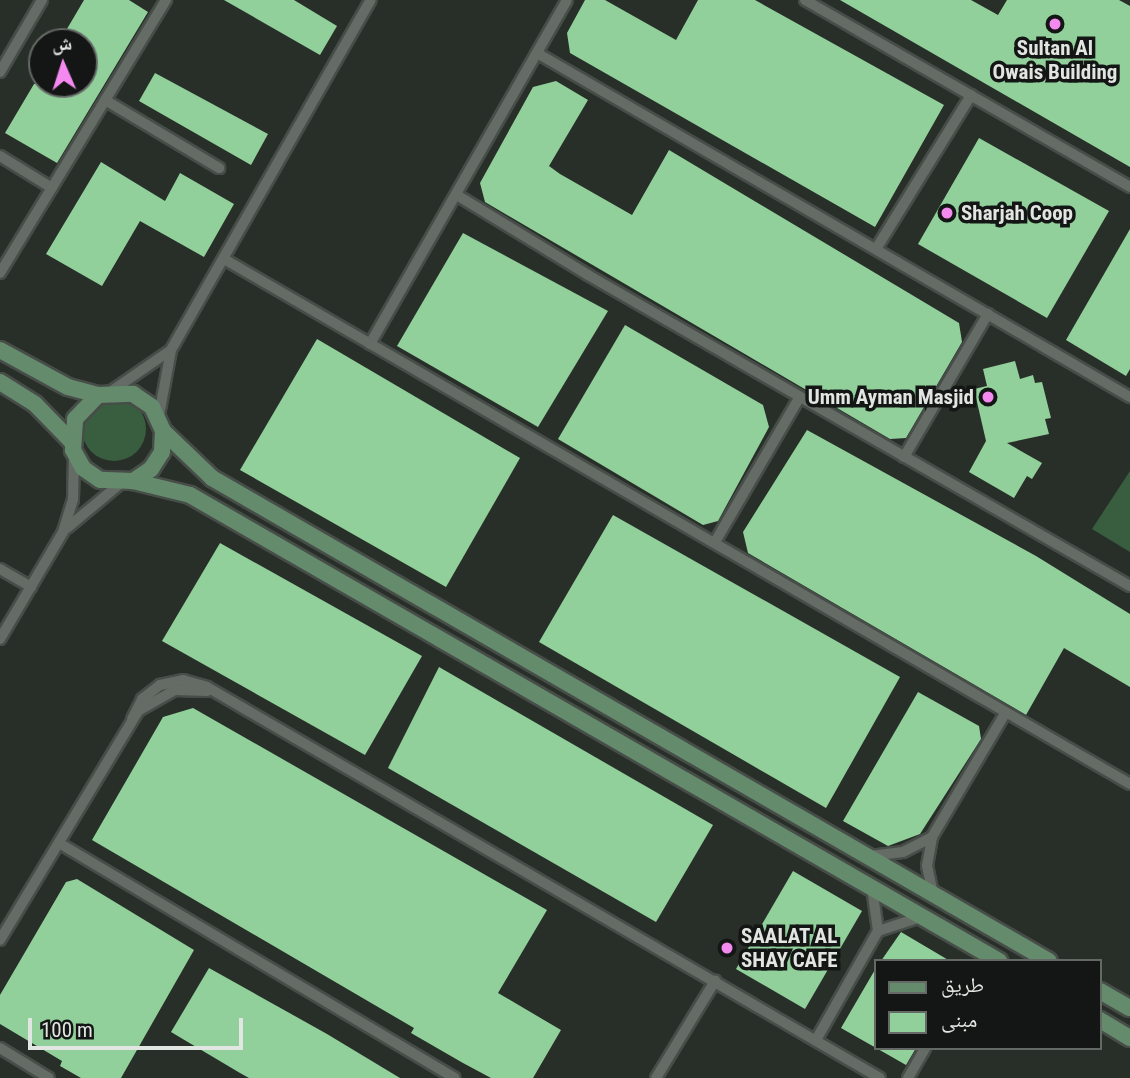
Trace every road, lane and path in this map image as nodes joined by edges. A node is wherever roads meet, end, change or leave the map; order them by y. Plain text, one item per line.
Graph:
1 (42, 0) edge
2 (166, 0) edge
3 (371, 0) edge
4 (567, 0) edge
5 (805, 0) edge
6 (537, 53) junction
7 (0, 72) edge
8 (971, 95) junction
9 (106, 100) junction
10 (0, 156) edge
11 (219, 168) dead end
12 (1130, 187) edge
13 (52, 188) junction
14 (457, 195) junction
15 (876, 249) junction
16 (224, 259) junction
17 (0, 273) edge
18 (988, 314) junction
19 (370, 344) junction
20 (0, 350) edge
21 (171, 350) junction
22 (0, 382) edge
23 (104, 394) junction
24 (1130, 397) edge
25 (799, 398) junction
26 (161, 424) junction
27 (72, 446) junction
28 (904, 457) junction
29 (127, 482) junction
30 (63, 532) junction
31 (715, 542) junction
32 (0, 569) edge
33 (1130, 586) edge
34 (31, 587) junction
35 (0, 639) edge
36 (512, 679) junction
37 (587, 694) junction
38 (1006, 712) junction
39 (1130, 784) edge
40 (932, 837) junction
41 (59, 843) junction
42 (870, 856) junction
43 (872, 887) junction
44 (933, 894) junction
45 (923, 917) junction
46 (878, 931) junction
47 (0, 940) edge
48 (979, 956) edge
49 (1045, 959) edge
50 (715, 981) junction
51 (1102, 992) edge
52 (1130, 1008) edge
53 (1102, 1021) edge
54 (1130, 1038) edge
55 (816, 1040) junction
56 (0, 1048) edge
57 (924, 1050) edge
58 (50, 1078) edge
59 (454, 1078) edge
60 (656, 1078) edge
61 (880, 1078) edge
62 (908, 1078) edge

1 - 7 street
2 - 9 street
3 - 16 street
4 - 6 street
5 - 8 street
6 - 14 street
6 - 15 street
8 - 12 street
8 - 15 street
9 - 11 street
9 - 13 street
10 - 13 street
13 - 17 street
14 - 19 street
14 - 25 street
15 - 18 street
16 - 19 street
16 - 21 street
18 - 24 street
18 - 28 street
19 - 31 street
20 - 23 main road
21 - 23 street
21 - 26 street
22 - 27 main road
23 - 26 main road
23 - 27 main road
25 - 28 street
25 - 31 street
26 - 29 main road
26 - 37 main road
27 - 29 main road
27 - 30 street
28 - 33 street
29 - 30 street
29 - 36 main road
30 - 34 street
31 - 38 street
32 - 34 street
34 - 35 street
36 - 37 main road
36 - 43 main road
37 - 42 main road
38 - 39 street
38 - 40 street
40 - 42 street
40 - 44 street
41 - 47 street
41 - 50 street
41 - 59 street
42 - 44 main road
43 - 45 main road
43 - 46 street
44 - 49 main road
45 - 46 street
45 - 48 main road
46 - 55 street
50 - 55 street
50 - 60 street
51 - 52 main road
53 - 54 main road
55 - 61 street
56 - 58 street
57 - 62 street

